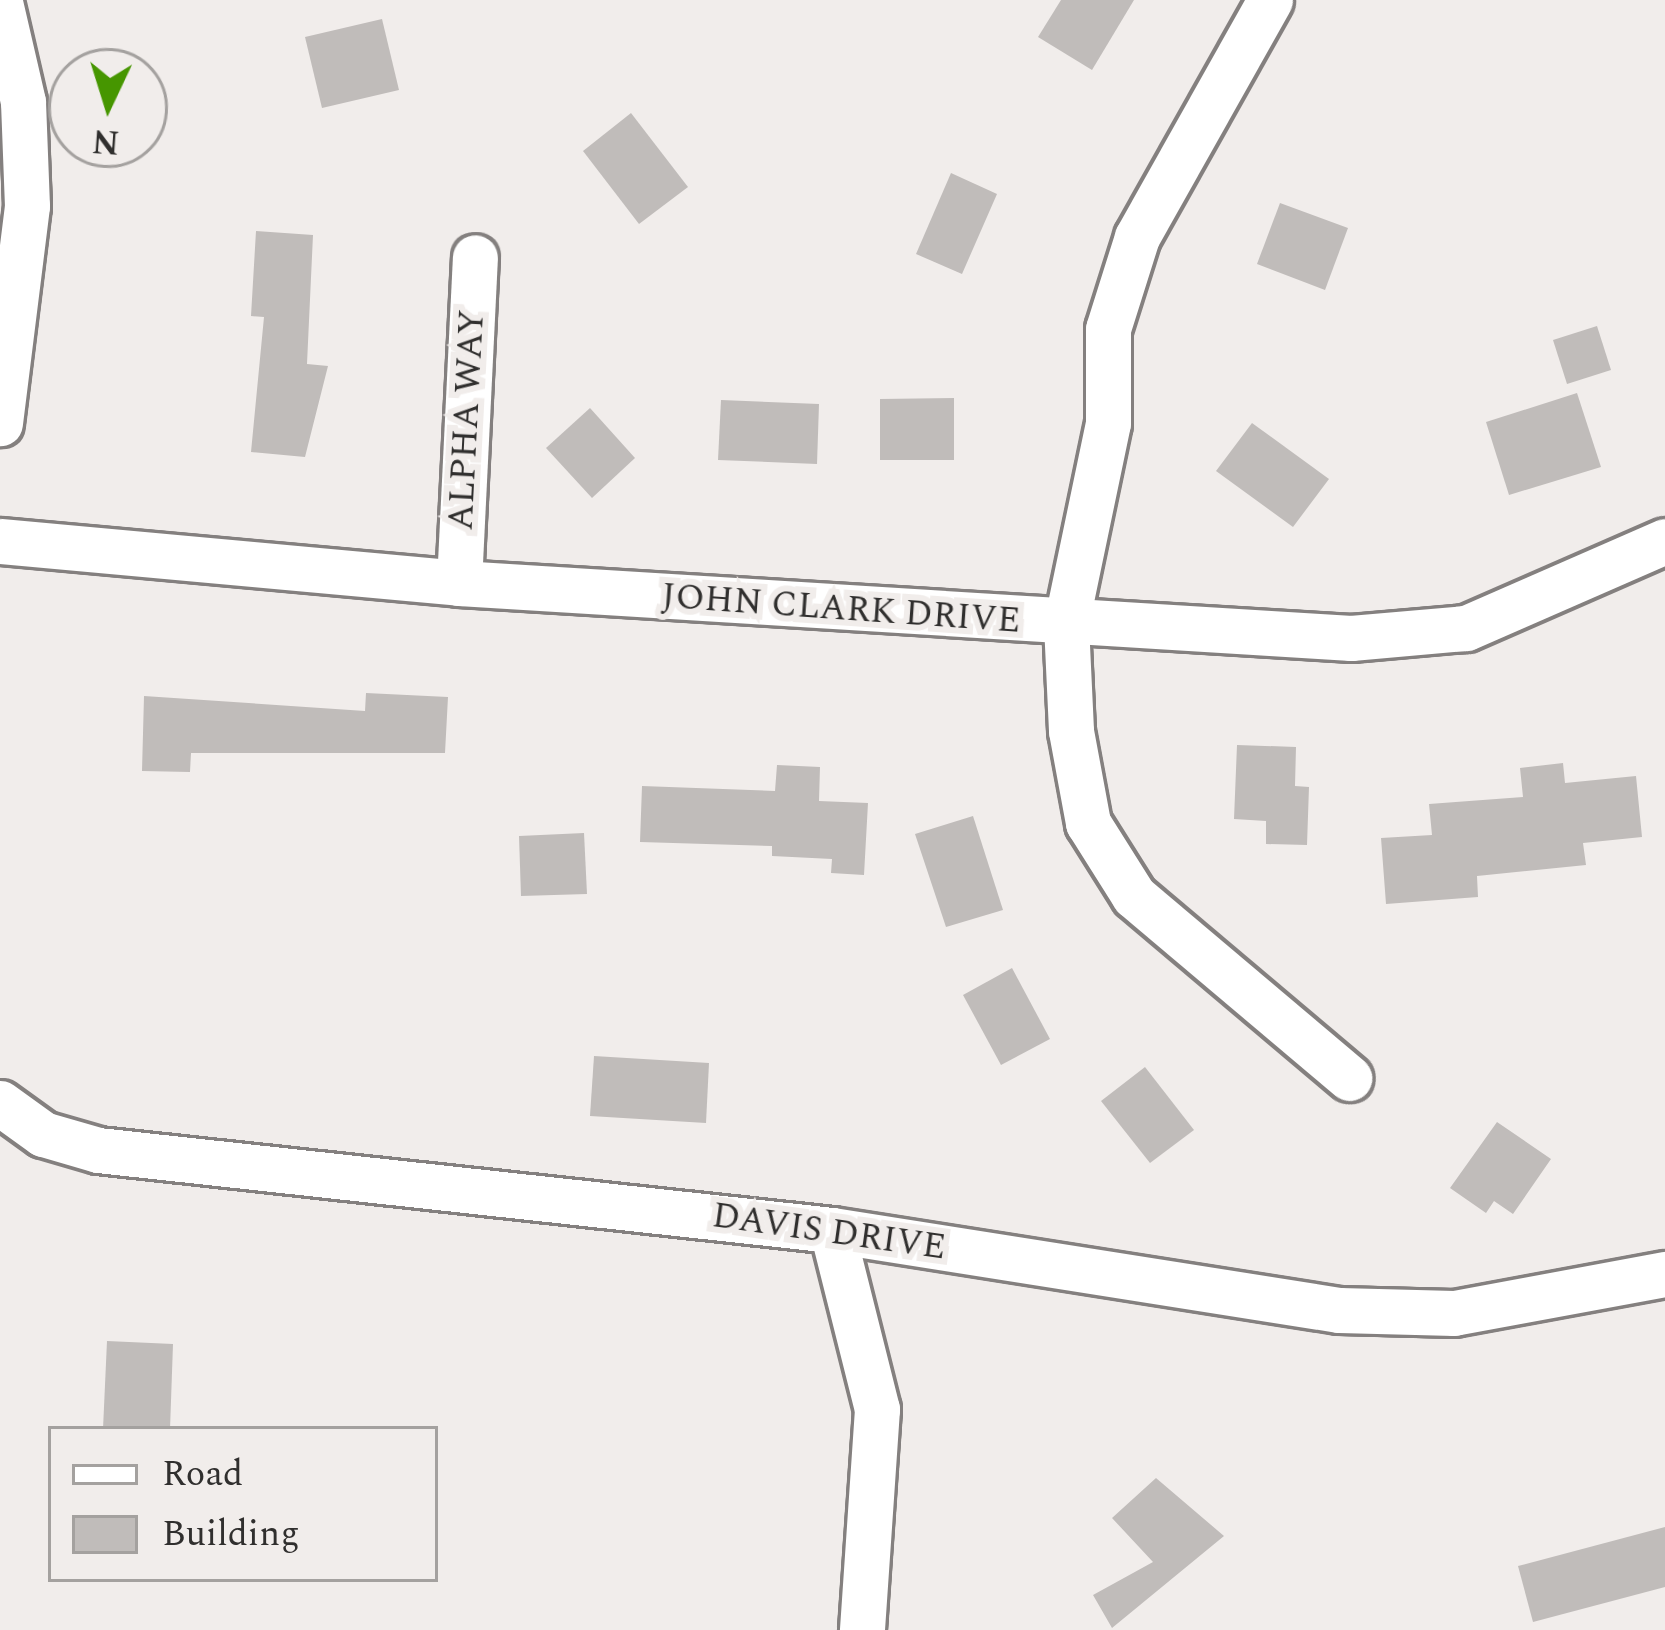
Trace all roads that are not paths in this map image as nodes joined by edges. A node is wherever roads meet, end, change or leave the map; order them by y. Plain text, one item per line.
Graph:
1 (1270, 0) edge
2 (0, 2) edge
3 (475, 256) dead end
4 (0, 423) edge
5 (0, 541) edge
6 (1665, 541) edge
7 (459, 583) junction
8 (1066, 625) junction
9 (1348, 1078) dead end
10 (0, 1103) edge
11 (832, 1229) junction
12 (1665, 1274) edge
13 (862, 1630) edge

1 - 8 street
2 - 4 street
3 - 7 street, ALPHA WAY
5 - 7 street, JOHN CLARK DRIVE
6 - 8 street, JOHN CLARK DRIVE
7 - 8 street, JOHN CLARK DRIVE
8 - 9 street
10 - 11 street, DAVIS DRIVE
11 - 12 street, DAVIS DRIVE
11 - 13 street

